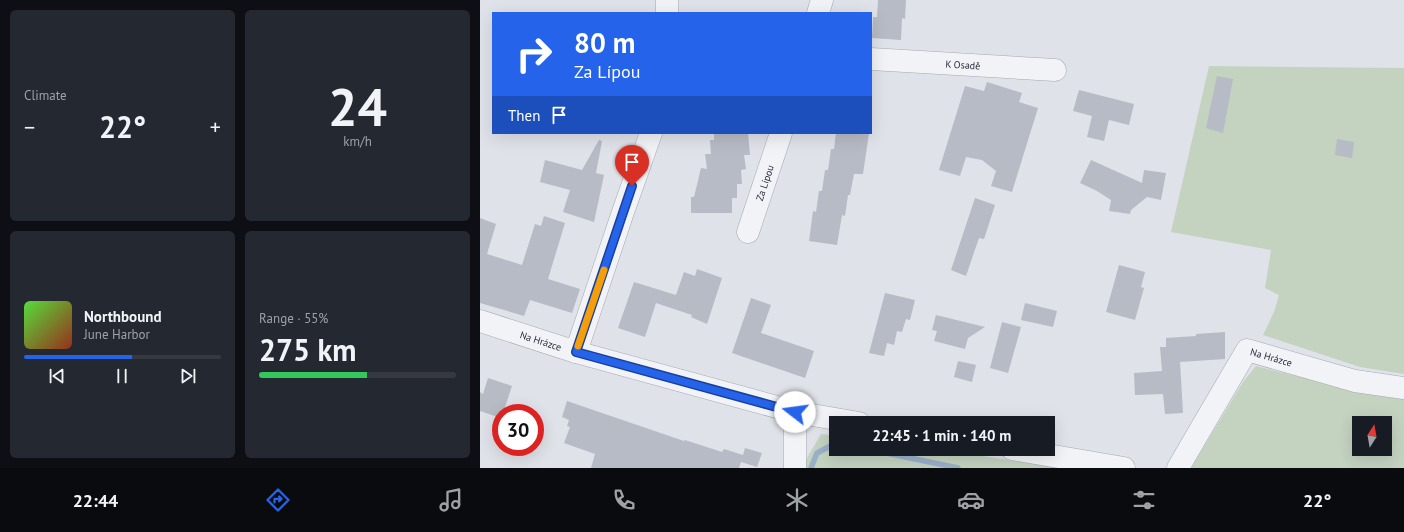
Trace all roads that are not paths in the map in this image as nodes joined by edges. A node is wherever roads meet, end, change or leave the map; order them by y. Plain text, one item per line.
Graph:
1 (667, 0) edge
2 (822, 0) edge
3 (667, 12) edge
4 (818, 12) edge
5 (872, 59) edge
6 (1055, 70) dead end
7 (651, 134) edge
8 (781, 134) edge
9 (748, 232) dead end
10 (480, 321) edge
11 (576, 352) junction
12 (1404, 388) edge
13 (795, 412) junction
14 (829, 418) edge
15 (1053, 456) edge
16 (795, 468) edge
17 (1124, 468) edge
18 (1178, 468) edge

1 - 3 street
2 - 4 street
5 - 6 street, K Osadě
7 - 11 street
8 - 9 street, Za Lípou
10 - 11 street, Na Hrázce
11 - 13 street, Na Hrázce
12 - 18 street, Na Hrázce
13 - 14 street, Na Hrázce
13 - 16 street
15 - 17 street

